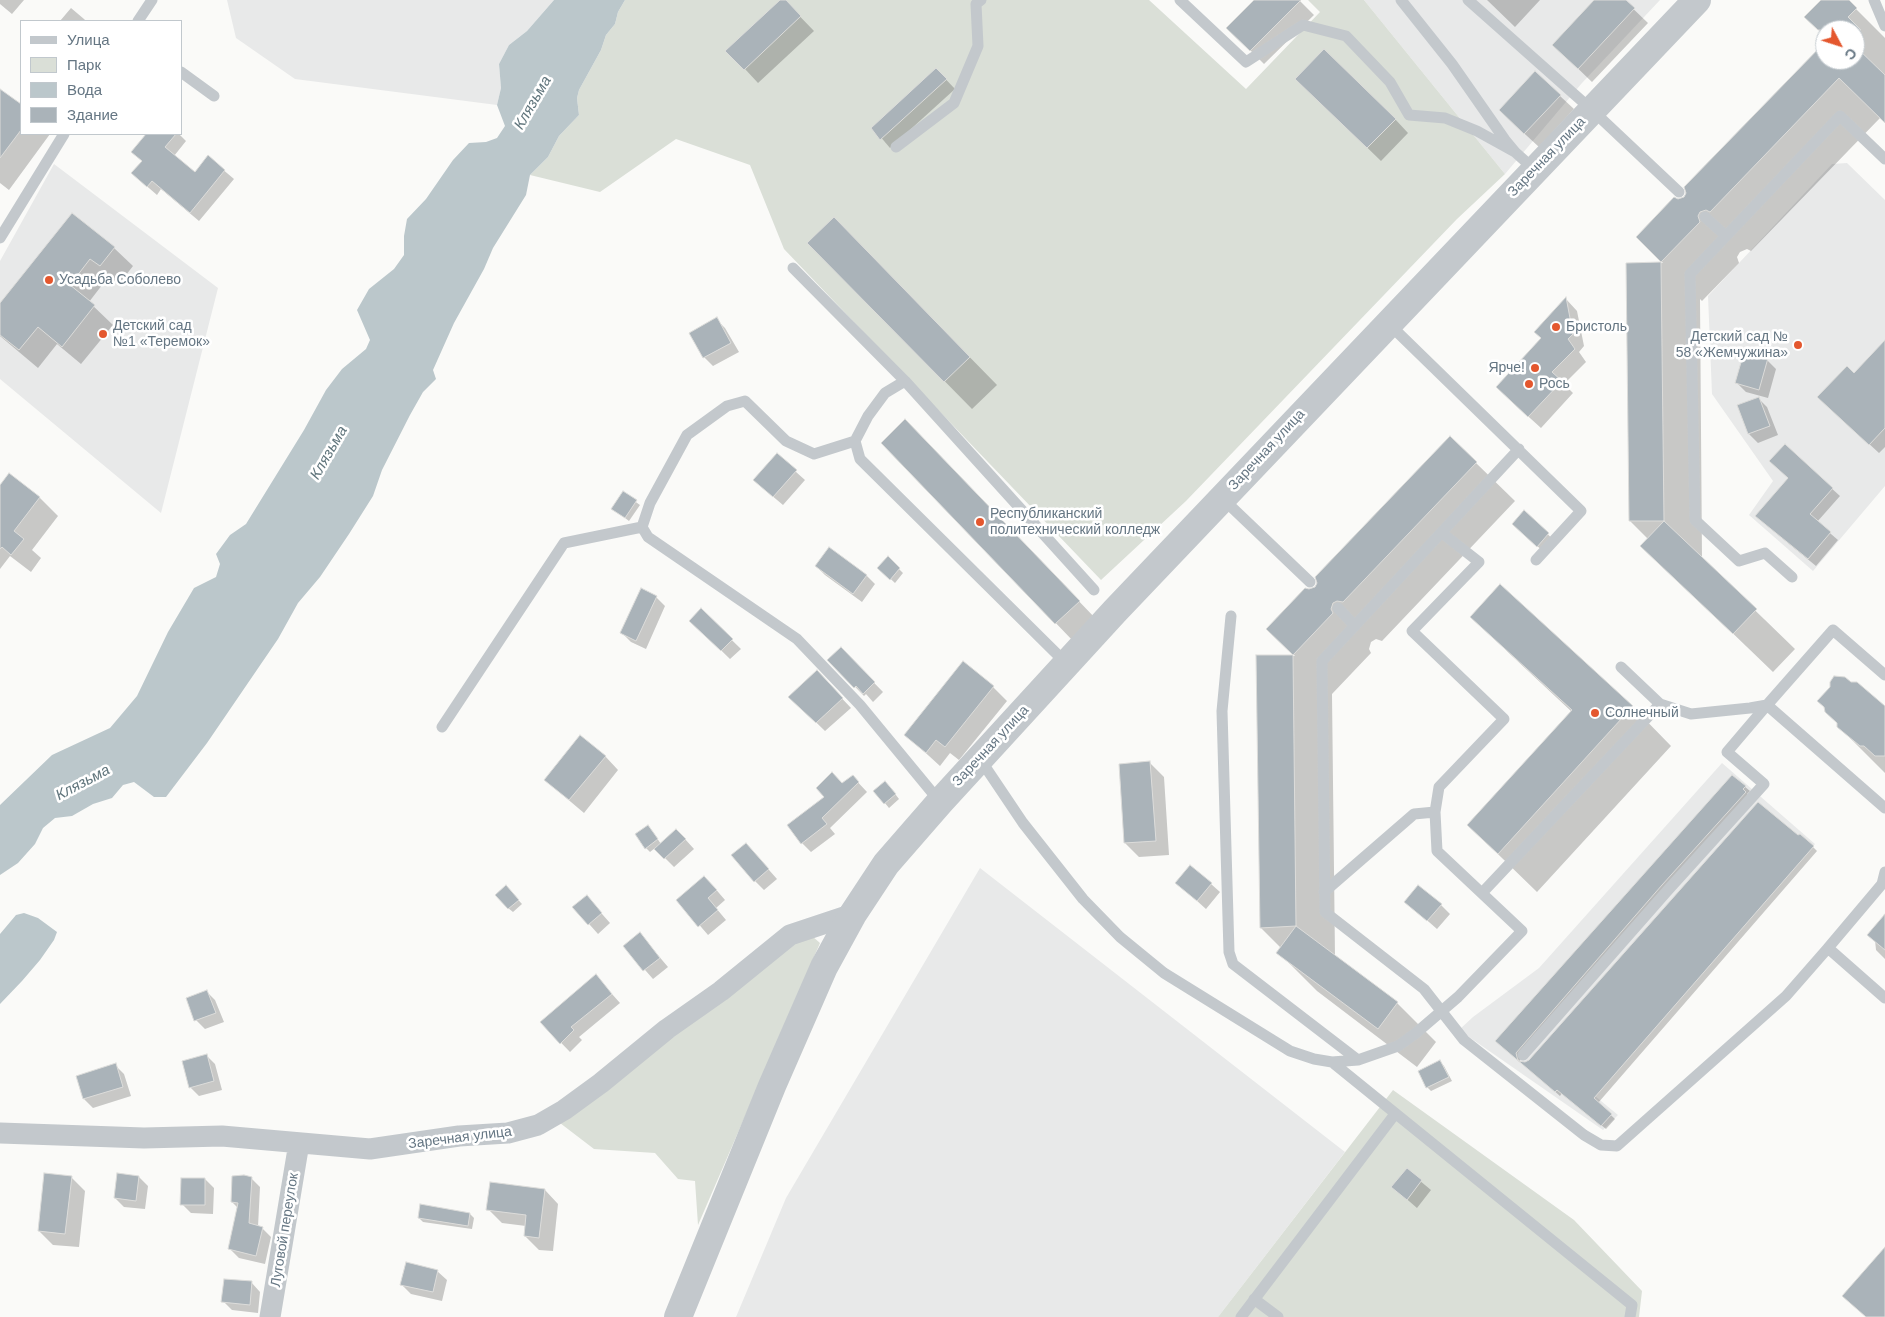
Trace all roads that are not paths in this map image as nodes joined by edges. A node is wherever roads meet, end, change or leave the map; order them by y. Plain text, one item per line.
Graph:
1 (152, 0) edge
2 (981, 0) edge
3 (1180, 0) edge
4 (1401, 0) edge
5 (1468, 0) edge
6 (1697, 0) edge
7 (1874, 0) edge
8 (139, 20) edge
9 (1885, 26) edge
10 (183, 77) edge
11 (214, 96) dead end
12 (1592, 110) junction
13 (63, 135) edge
14 (896, 147) dead end
15 (1885, 159) edge
16 (1525, 161) junction
17 (1679, 192) dead end
18 (1705, 217) dead end
19 (1726, 236) junction
20 (0, 238) edge
21 (793, 268) dead end
22 (1388, 323) junction
23 (905, 381) junction
24 (855, 441) junction
25 (1519, 449) junction
26 (1222, 498) junction
27 (642, 527) junction
28 (1442, 533) junction
29 (1536, 560) dead end
30 (1792, 577) dead end
31 (1310, 582) dead end
32 (1094, 590) dead end
33 (1338, 608) dead end
34 (1232, 616) dead end
35 (1355, 626) junction
36 (1067, 664) junction
37 (1621, 668) dead end
38 (1885, 675) edge
39 (1660, 704) junction
40 (1767, 705) junction
41 (442, 727) dead end
42 (980, 759) junction
43 (940, 802) junction
44 (1885, 808) edge
45 (1435, 812) junction
46 (1885, 872) edge
47 (1324, 892) junction
48 (1482, 892) junction
49 (853, 914) junction
50 (1828, 948) junction
51 (1885, 998) edge
52 (1443, 1011) junction
53 (1523, 1055) dead end
54 (1358, 1060) junction
55 (1332, 1062) junction
56 (1395, 1114) junction
57 (0, 1133) edge
58 (299, 1143) junction
59 (1254, 1299) junction
60 (270, 1317) edge
61 (678, 1317) edge
62 (1241, 1317) edge
63 (1278, 1317) edge
64 (1630, 1317) edge

1 - 8 lane
2 - 14 lane
3 - 16 lane
4 - 16 lane
5 - 12 lane
6 - 12 street, Заречная улица
7 - 9 lane
10 - 11 lane
12 - 16 street, Заречная улица
12 - 17 lane
13 - 20 lane
15 - 19 lane
16 - 22 street, Заречная улица
18 - 19 lane
19 - 30 lane
21 - 23 lane
22 - 25 lane
22 - 26 street, Заречная улица
23 - 24 lane
23 - 32 lane
24 - 27 lane
24 - 36 lane
25 - 28 lane
25 - 29 lane
26 - 31 lane
26 - 36 street, Заречная улица
27 - 41 lane
27 - 43 lane
28 - 35 lane
28 - 45 lane
33 - 35 lane
34 - 54 lane
35 - 47 lane
36 - 42 street, Заречная улица
37 - 39 lane
38 - 40 lane
39 - 40 lane
39 - 48 lane
40 - 44 lane
40 - 53 lane
42 - 43 street, Заречная улица
42 - 55 lane
43 - 49 street, Заречная улица
45 - 47 lane
45 - 48 lane
46 - 50 lane
47 - 52 lane
48 - 52 lane
49 - 58 street, Заречная улица
49 - 61 street, Заречная улица
50 - 51 lane
50 - 52 lane
52 - 54 lane
54 - 55 lane
55 - 56 lane
56 - 59 lane
56 - 64 lane
57 - 58 street, Заречная улица
58 - 60 street, Луговой переулок
59 - 62 lane
59 - 63 lane

